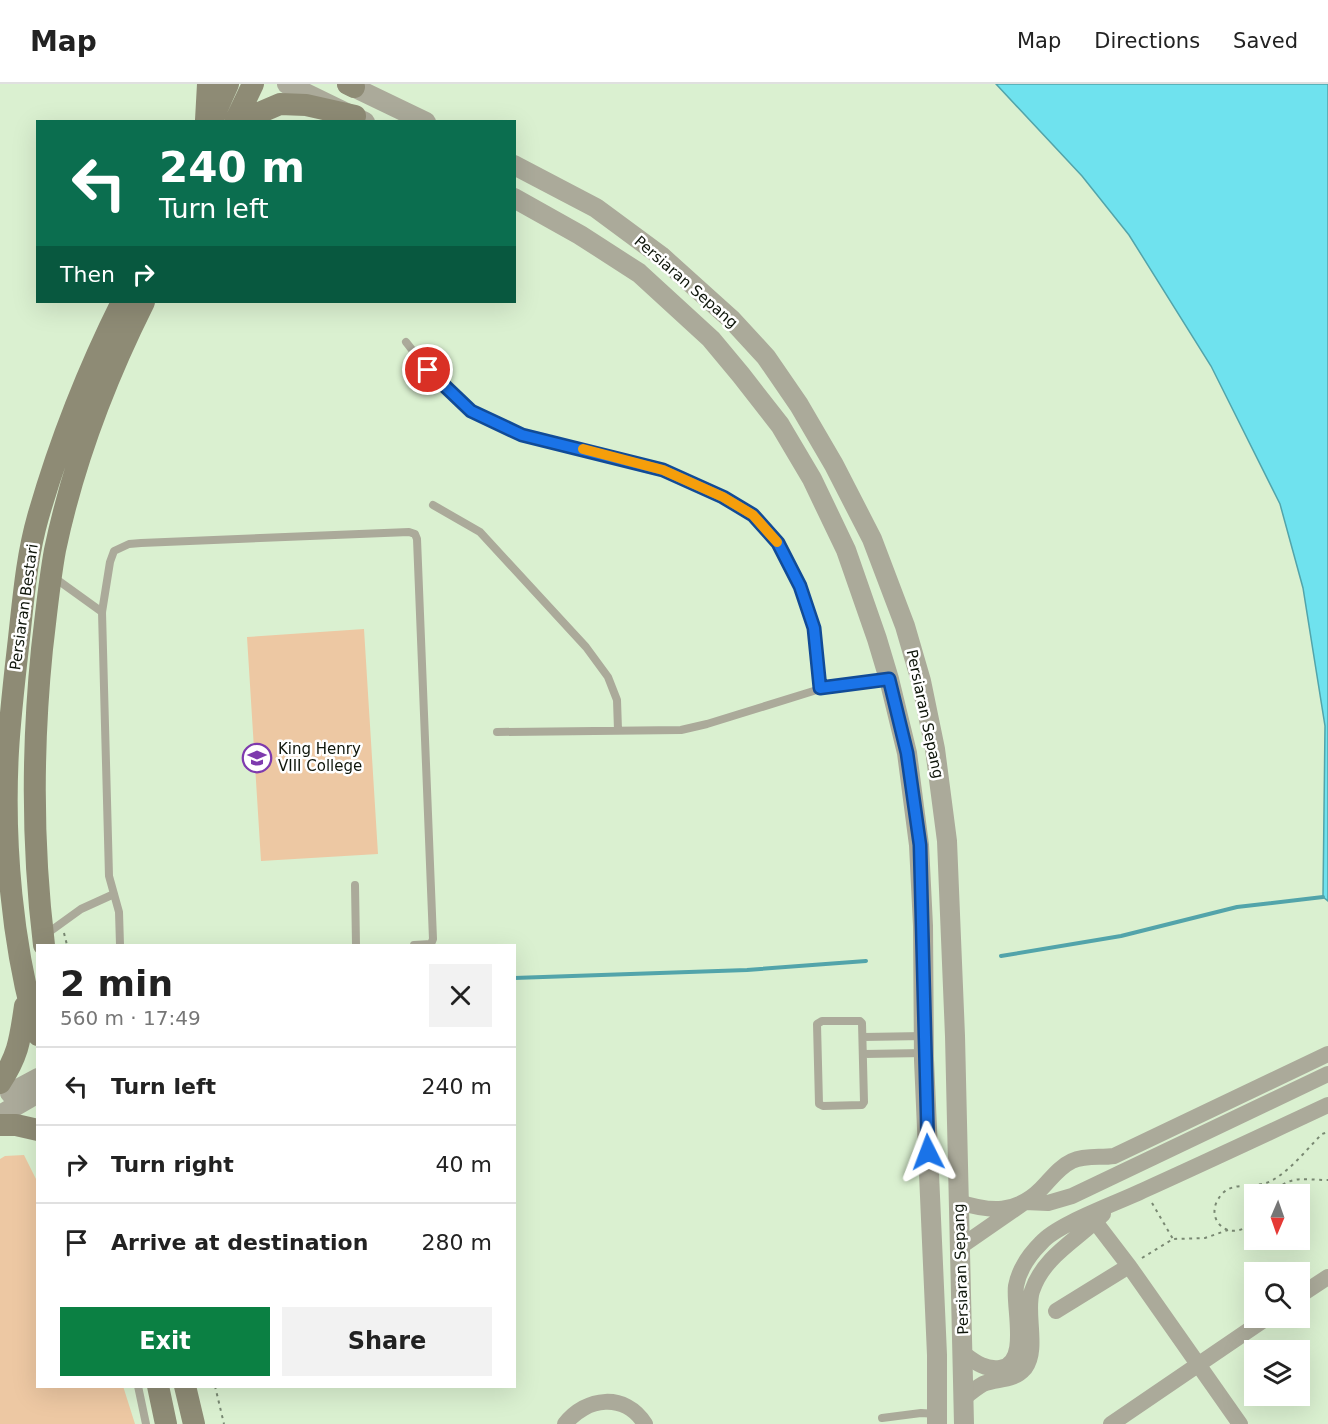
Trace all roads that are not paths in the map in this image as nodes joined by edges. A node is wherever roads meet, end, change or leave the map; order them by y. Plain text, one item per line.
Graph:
1 (208, 84) edge
2 (228, 84) edge
3 (253, 84) edge
4 (287, 84) edge
5 (350, 85) edge
6 (360, 119) edge
7 (206, 120) edge
8 (212, 120) edge
9 (236, 120) edge
10 (248, 120) edge
11 (422, 120) edge
12 (516, 166) edge
13 (516, 199) edge
14 (121, 303) edge
15 (144, 303) edge
16 (406, 342) dead end
17 (433, 505) dead end
18 (52, 575) junction
19 (102, 612) junction
20 (889, 679) junction
21 (820, 688) junction
22 (618, 730) junction
23 (497, 732) dead end
24 (4, 761) edge
25 (4, 832) edge
26 (34, 832) junction
27 (355, 885) dead end
28 (114, 894) junction
29 (0, 905) edge
30 (18, 936) junction
31 (43, 941) edge
32 (120, 944) edge
33 (356, 944) edge
34 (431, 944) edge
35 (27, 994) junction
36 (36, 1028) edge
37 (955, 1036) junction
38 (863, 1037) junction
39 (924, 1045) junction
40 (864, 1054) junction
41 (1328, 1054) edge
42 (1328, 1074) edge
43 (36, 1079) edge
44 (0, 1083) edge
45 (36, 1095) edge
46 (0, 1099) edge
47 (1328, 1105) edge
48 (2, 1123) edge
49 (36, 1130) edge
50 (959, 1202) junction
51 (1025, 1202) junction
52 (1092, 1218) junction
53 (933, 1245) junction
54 (960, 1247) junction
55 (1130, 1266) junction
56 (1328, 1277) edge
57 (1310, 1289) edge
58 (1056, 1311) dead end
59 (1252, 1328) edge
60 (964, 1354) junction
61 (1199, 1363) junction
62 (144, 1388) edge
63 (185, 1388) edge
64 (964, 1398) junction
65 (882, 1418) dead end
66 (937, 1419) edge
67 (146, 1424) edge
68 (166, 1424) edge
69 (194, 1424) edge
70 (565, 1424) edge
71 (645, 1424) edge
72 (964, 1424) edge
73 (1111, 1424) edge
74 (1240, 1424) edge

1 - 7 main road
2 - 8 main road
3 - 9 main road
4 - 6 street
5 - 11 street
6 - 10 main road
12 - 37 street, Persiaran Sepang
13 - 20 street, Persiaran Sepang
14 - 24 main road, Persiaran Bestari
15 - 18 main road, Persiaran Bestari
16 - 21 lane
17 - 22 lane
18 - 19 lane
18 - 26 main road, Persiaran Bestari
19 - 28 lane
19 - 34 lane
20 - 21 lane
20 - 39 street, Persiaran Sepang
21 - 22 lane
22 - 23 lane
24 - 25 main road, Persiaran Bestari
25 - 26 street
25 - 30 main road, Persiaran Bestari
26 - 31 main road, Persiaran Bestari
27 - 33 lane
28 - 31 lane
28 - 32 lane
29 - 30 main road
30 - 35 main road, Persiaran Bestari
35 - 36 main road, Persiaran Bestari
35 - 44 main road
37 - 50 street, Persiaran Sepang
37 - 53 street
38 - 39 lane
38 - 40 lane
38 - 40 lane
39 - 40 lane
39 - 53 street, Persiaran Sepang
41 - 51 street
42 - 51 street
43 - 46 street
45 - 48 street
47 - 52 street
48 - 49 main road
50 - 51 street
50 - 54 street, Persiaran Sepang
51 - 54 street
52 - 55 street
52 - 60 street
52 - 64 street
53 - 66 street, Persiaran Sepang
54 - 60 street, Persiaran Sepang
55 - 58 street
55 - 61 street
56 - 57 street
59 - 61 street
60 - 64 street, Persiaran Sepang
61 - 73 street
61 - 74 street
62 - 67 lane
62 - 68 main road
63 - 69 main road
64 - 72 street, Persiaran Sepang
65 - 66 lane
70 - 71 street

